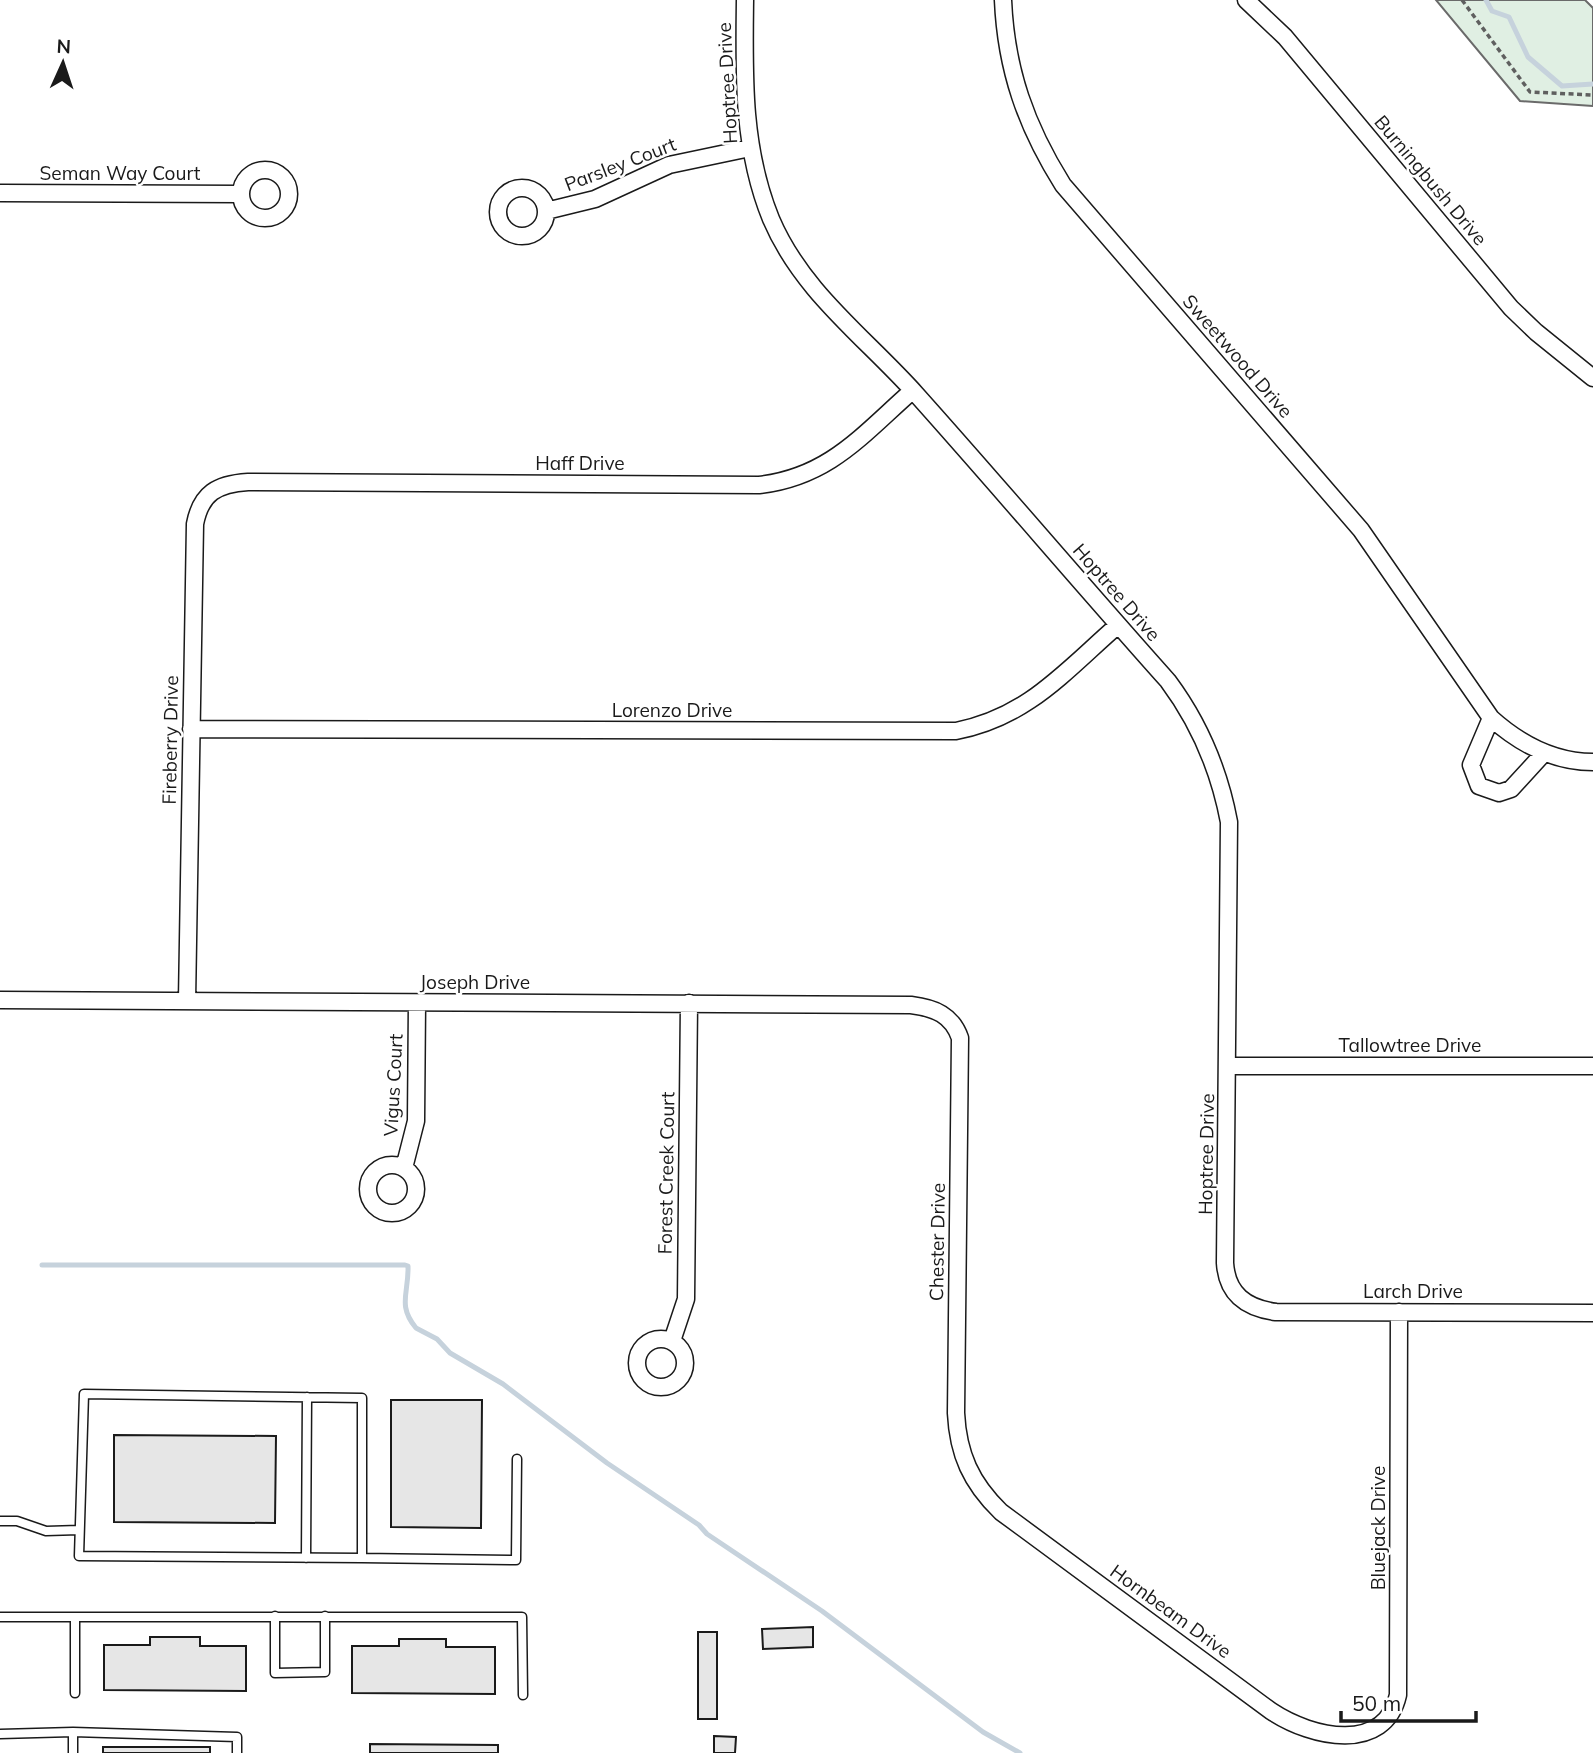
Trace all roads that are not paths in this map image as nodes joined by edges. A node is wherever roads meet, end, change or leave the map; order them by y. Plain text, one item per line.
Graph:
1 (745, 0) edge
2 (1003, 0) edge
3 (1245, 0) edge
4 (750, 148) junction
5 (0, 193) edge
6 (241, 194) dead end
7 (546, 211) dead end
8 (1593, 378) edge
9 (912, 391) junction
10 (217, 487) joint
11 (1118, 625) junction
12 (1490, 718) junction
13 (191, 729) junction
14 (1544, 754) junction
15 (1593, 762) edge
16 (0, 1000) edge
17 (187, 1001) junction
18 (418, 1003) junction
19 (689, 1003) junction
20 (948, 1018) joint
21 (1228, 1066) junction
22 (1593, 1066) edge
23 (404, 1168) dead end
24 (1237, 1297) joint
25 (1399, 1312) junction
26 (1593, 1313) edge
27 (672, 1341) dead end
28 (307, 1397) junction
29 (517, 1459) dead end
30 (967, 1469) joint
31 (0, 1521) edge
32 (79, 1530) junction
33 (306, 1558) junction
34 (362, 1558) junction
35 (275, 1616) junction
36 (325, 1616) junction
37 (0, 1618) edge
38 (75, 1618) junction
39 (75, 1693) dead end
40 (523, 1695) dead end
41 (73, 1732) junction
42 (0, 1734) edge
43 (1375, 1735) joint
44 (73, 1753) edge
45 (237, 1753) edge

1 - 4 street, Hoptree Drive
2 - 12 street, Sweetwood Drive
3 - 8 street, Burningbush Drive
4 - 7 street, Parsley Court
4 - 9 street, Hoptree Drive
5 - 6 street, Seman Way Court
9 - 10 street, Haff Drive
9 - 11 street, Hoptree Drive
10 - 13 street, Fireberry Drive
11 - 13 street, Lorenzo Drive
11 - 21 street, Hoptree Drive
12 - 14 street, Sweetwood Drive
12 - 14 street
13 - 17 street, Fireberry Drive
14 - 15 street, Sweetwood Drive
16 - 17 street, Joseph Drive
17 - 18 street, Joseph Drive
18 - 19 street, Joseph Drive
18 - 23 street, Vigus Court
19 - 20 street, Joseph Drive
19 - 27 street, Forest Creek Court
20 - 30 street, Chester Drive
21 - 22 street, Tallowtree Drive
21 - 24 street, Hoptree Drive
24 - 25 street, Larch Drive
25 - 26 street, Larch Drive
25 - 43 street, Bluejack Drive
28 - 32 lane
28 - 33 lane
28 - 34 lane
29 - 34 lane
30 - 43 street, Hornbeam Drive
31 - 32 lane
32 - 33 lane
33 - 34 lane
35 - 36 lane
35 - 36 lane
35 - 38 lane
36 - 40 lane
37 - 38 lane
38 - 39 lane
41 - 42 lane
41 - 44 lane
41 - 45 lane

